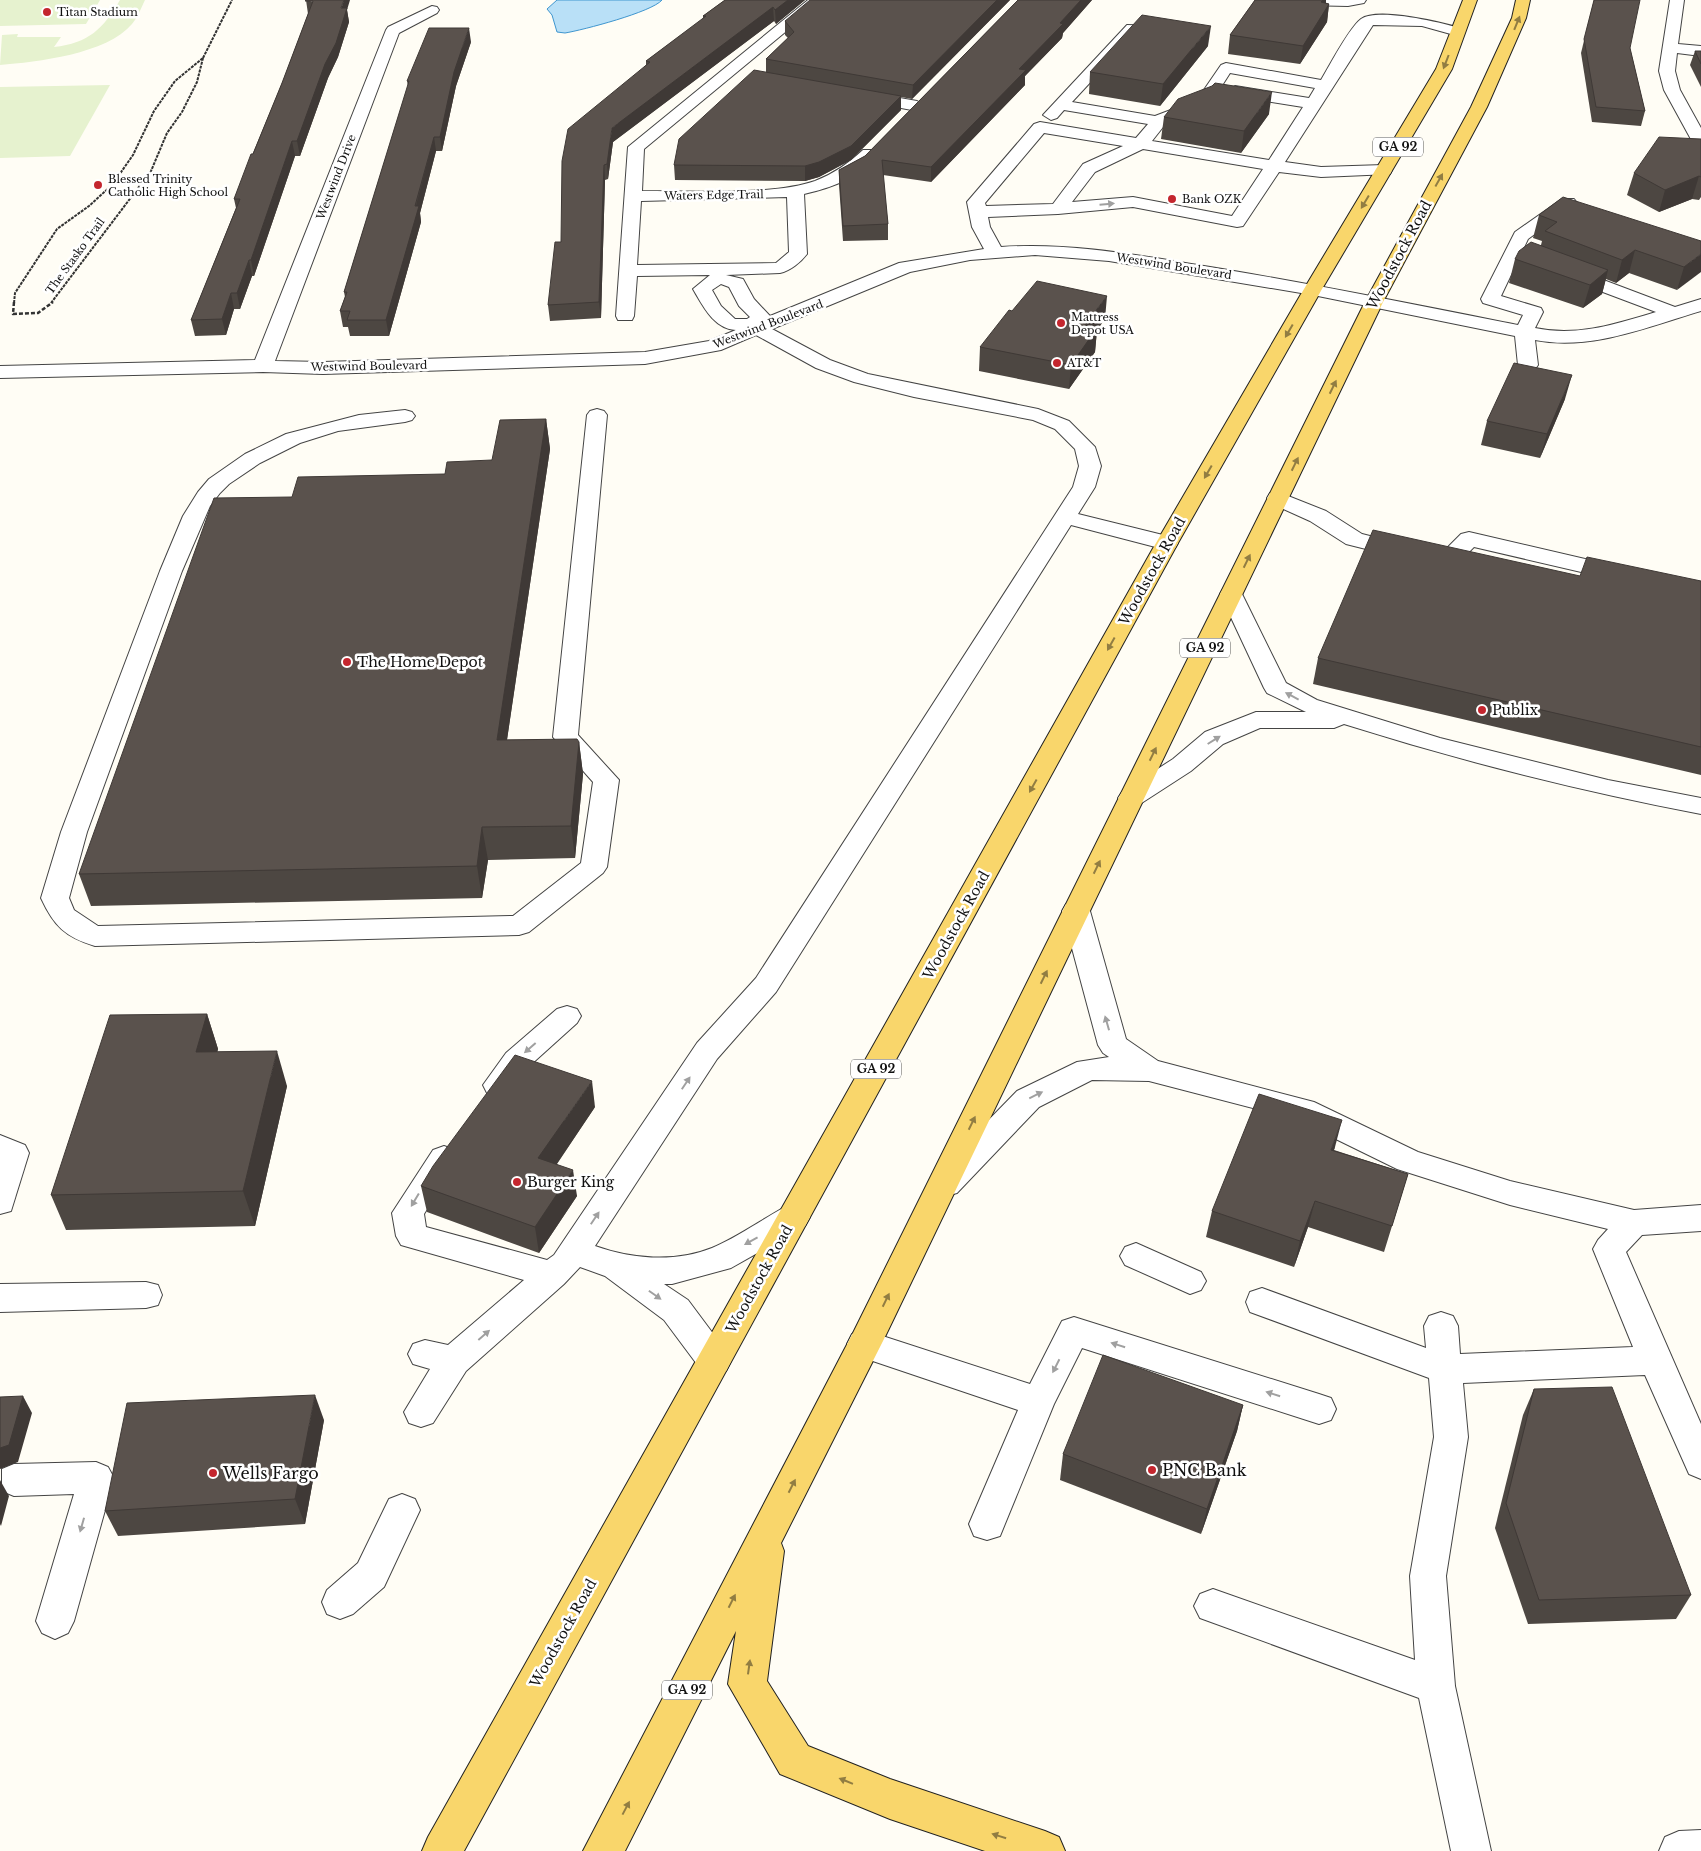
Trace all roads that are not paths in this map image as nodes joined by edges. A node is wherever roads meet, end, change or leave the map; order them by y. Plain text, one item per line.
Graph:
1 (817, 0) edge
2 (1359, 0) edge
3 (1470, 0) edge
4 (1523, 0) edge
5 (1677, 0) edge
6 (1303, 1) edge
7 (432, 10) dead end
8 (1176, 32) edge
9 (1458, 32) junction
10 (1671, 48) junction
11 (1701, 51) edge
12 (728, 73) junction
13 (747, 76) edge
14 (1325, 84) junction
15 (1213, 88) junction
16 (931, 92) edge
17 (851, 94) edge
18 (1313, 104) junction
19 (1060, 105) junction
20 (917, 106) junction
21 (904, 119) edge
22 (1159, 121) junction
23 (1040, 127) junction
24 (1700, 141) edge
25 (1140, 144) junction
26 (878, 146) edge
27 (1274, 166) junction
28 (1384, 170) junction
29 (795, 191) junction
30 (633, 196) junction
31 (1058, 208) junction
32 (1584, 209) edge
33 (978, 212) junction
34 (1512, 252) junction
35 (995, 253) junction
36 (1530, 258) edge
37 (1548, 265) edge
38 (628, 271) junction
39 (717, 274) junction
40 (1313, 289) junction
41 (1375, 300) junction
42 (746, 302) junction
43 (1701, 305) edge
44 (714, 308) junction
45 (1675, 313) junction
46 (625, 316) dead end
47 (755, 327) junction
48 (1524, 331) junction
49 (1528, 365) edge
50 (263, 366) junction
51 (0, 372) edge
52 (597, 415) dead end
53 (405, 416) dead end
54 (1278, 498) junction
55 (1065, 518) junction
56 (1167, 543) junction
57 (1643, 580) edge
58 (1232, 594) junction
59 (1353, 720) junction
60 (1131, 798) junction
61 (1701, 806) edge
62 (1076, 911) junction
63 (567, 1016) dead end
64 (1149, 1070) junction
65 (484, 1104) edge
66 (462, 1133) edge
67 (0, 1147) edge
68 (939, 1191) junction
69 (0, 1202) edge
70 (794, 1217) junction
71 (1701, 1218) edge
72 (1634, 1223) junction
73 (573, 1251) junction
74 (1136, 1256) dead end
75 (616, 1267) junction
76 (553, 1275) junction
77 (1190, 1281) dead end
78 (146, 1295) dead end
79 (0, 1298) edge
80 (1262, 1302) dead end
81 (1441, 1326) dead end
82 (864, 1344) junction
83 (1656, 1360) junction
84 (714, 1361) junction
85 (1444, 1369) junction
86 (1038, 1402) junction
87 (1319, 1409) dead end
88 (420, 1412) dead end
89 (1701, 1463) edge
90 (14, 1480) dead end
91 (402, 1510) dead end
92 (987, 1524) dead end
93 (769, 1529) junction
94 (340, 1602) dead end
95 (1213, 1606) dead end
96 (55, 1621) dead end
97 (1436, 1686) junction
98 (1701, 1850) edge
99 (442, 1851) edge
100 (603, 1851) edge
101 (1045, 1851) edge
102 (1471, 1851) edge
103 (1679, 1851) edge

1 - 12 street
2 - 6 street
3 - 9 main road, Woodstock Road / GA 92
41 -> 4 main road, Woodstock Road / GA 92
5 - 10 street
7 - 50 street, Westwind Drive
8 - 19 street
9 - 14 street
9 -> 28 main road, Woodstock Road / GA 92
10 - 11 street
10 - 24 street
12 - 13 street
12 - 30 street
14 - 15 street
14 - 18 street
15 - 18 street
15 - 22 street
16 - 20 street
17 - 20 street
18 - 27 street
19 - 22 street
19 - 23 street
20 - 21 street
22 - 25 street
23 - 25 street
23 - 33 street
25 - 27 street
25 - 31 street
26 - 29 street, Waters Edge Trail
27 - 28 street
31 -> 27 street
28 -> 40 main road, Woodstock Road / GA 92
29 - 30 street, Waters Edge Trail
29 - 39 street
30 - 38 street
31 - 33 street
32 - 34 street
33 - 35 street
34 - 36 street
34 - 48 street
35 - 40 street, Westwind Boulevard
35 - 47 street, Westwind Boulevard
37 - 45 street
38 - 39 street
38 - 46 street
39 - 42 street
39 - 44 street
40 - 41 street, Westwind Boulevard
40 -> 56 main road, Woodstock Road / GA 92
41 - 48 street, Westwind Boulevard
54 -> 41 main road, Woodstock Road / GA 92
42 - 44 street
42 - 47 street
43 - 45 street, Westwind Boulevard
44 - 47 street
45 - 48 street, Westwind Boulevard
47 - 50 street, Westwind Boulevard
47 - 55 street
48 - 49 street
50 - 51 street, Westwind Boulevard
52 - 53 street
54 - 57 street
58 -> 54 main road, Woodstock Road / GA 92
55 - 56 street
73 -> 55 street
56 -> 70 main road, Woodstock Road / GA 92
59 -> 58 street
60 -> 58 main road, Woodstock Road / GA 92
60 -> 59 street
59 - 61 street
62 -> 60 main road, Woodstock Road / GA 92
64 -> 62 street
68 -> 62 main road, Woodstock Road / GA 92
63 -> 65 street
68 -> 64 street
64 - 72 street
66 -> 76 street
67 - 69 street
82 -> 68 main road, Woodstock Road / GA 92
70 -> 75 street
70 - 84 main road, Woodstock Road / GA 92
71 - 72 street
72 - 83 street
73 - 75 street
73 - 76 street
74 - 77 street
75 -> 84 street
88 -> 76 street
78 - 79 street
80 - 85 street
81 - 85 street
82 - 86 street
93 -> 82 main road, Woodstock Road / GA 92
83 - 85 street
83 - 89 street
84 - 99 main road, Woodstock Road / GA 92
85 - 97 street
87 -> 86 street
86 - 92 street
90 -> 96 street
91 - 94 street
100 -> 93 main road, Woodstock Road / GA 92
101 -> 93 main road
95 - 97 street
97 - 102 street
98 - 103 street

